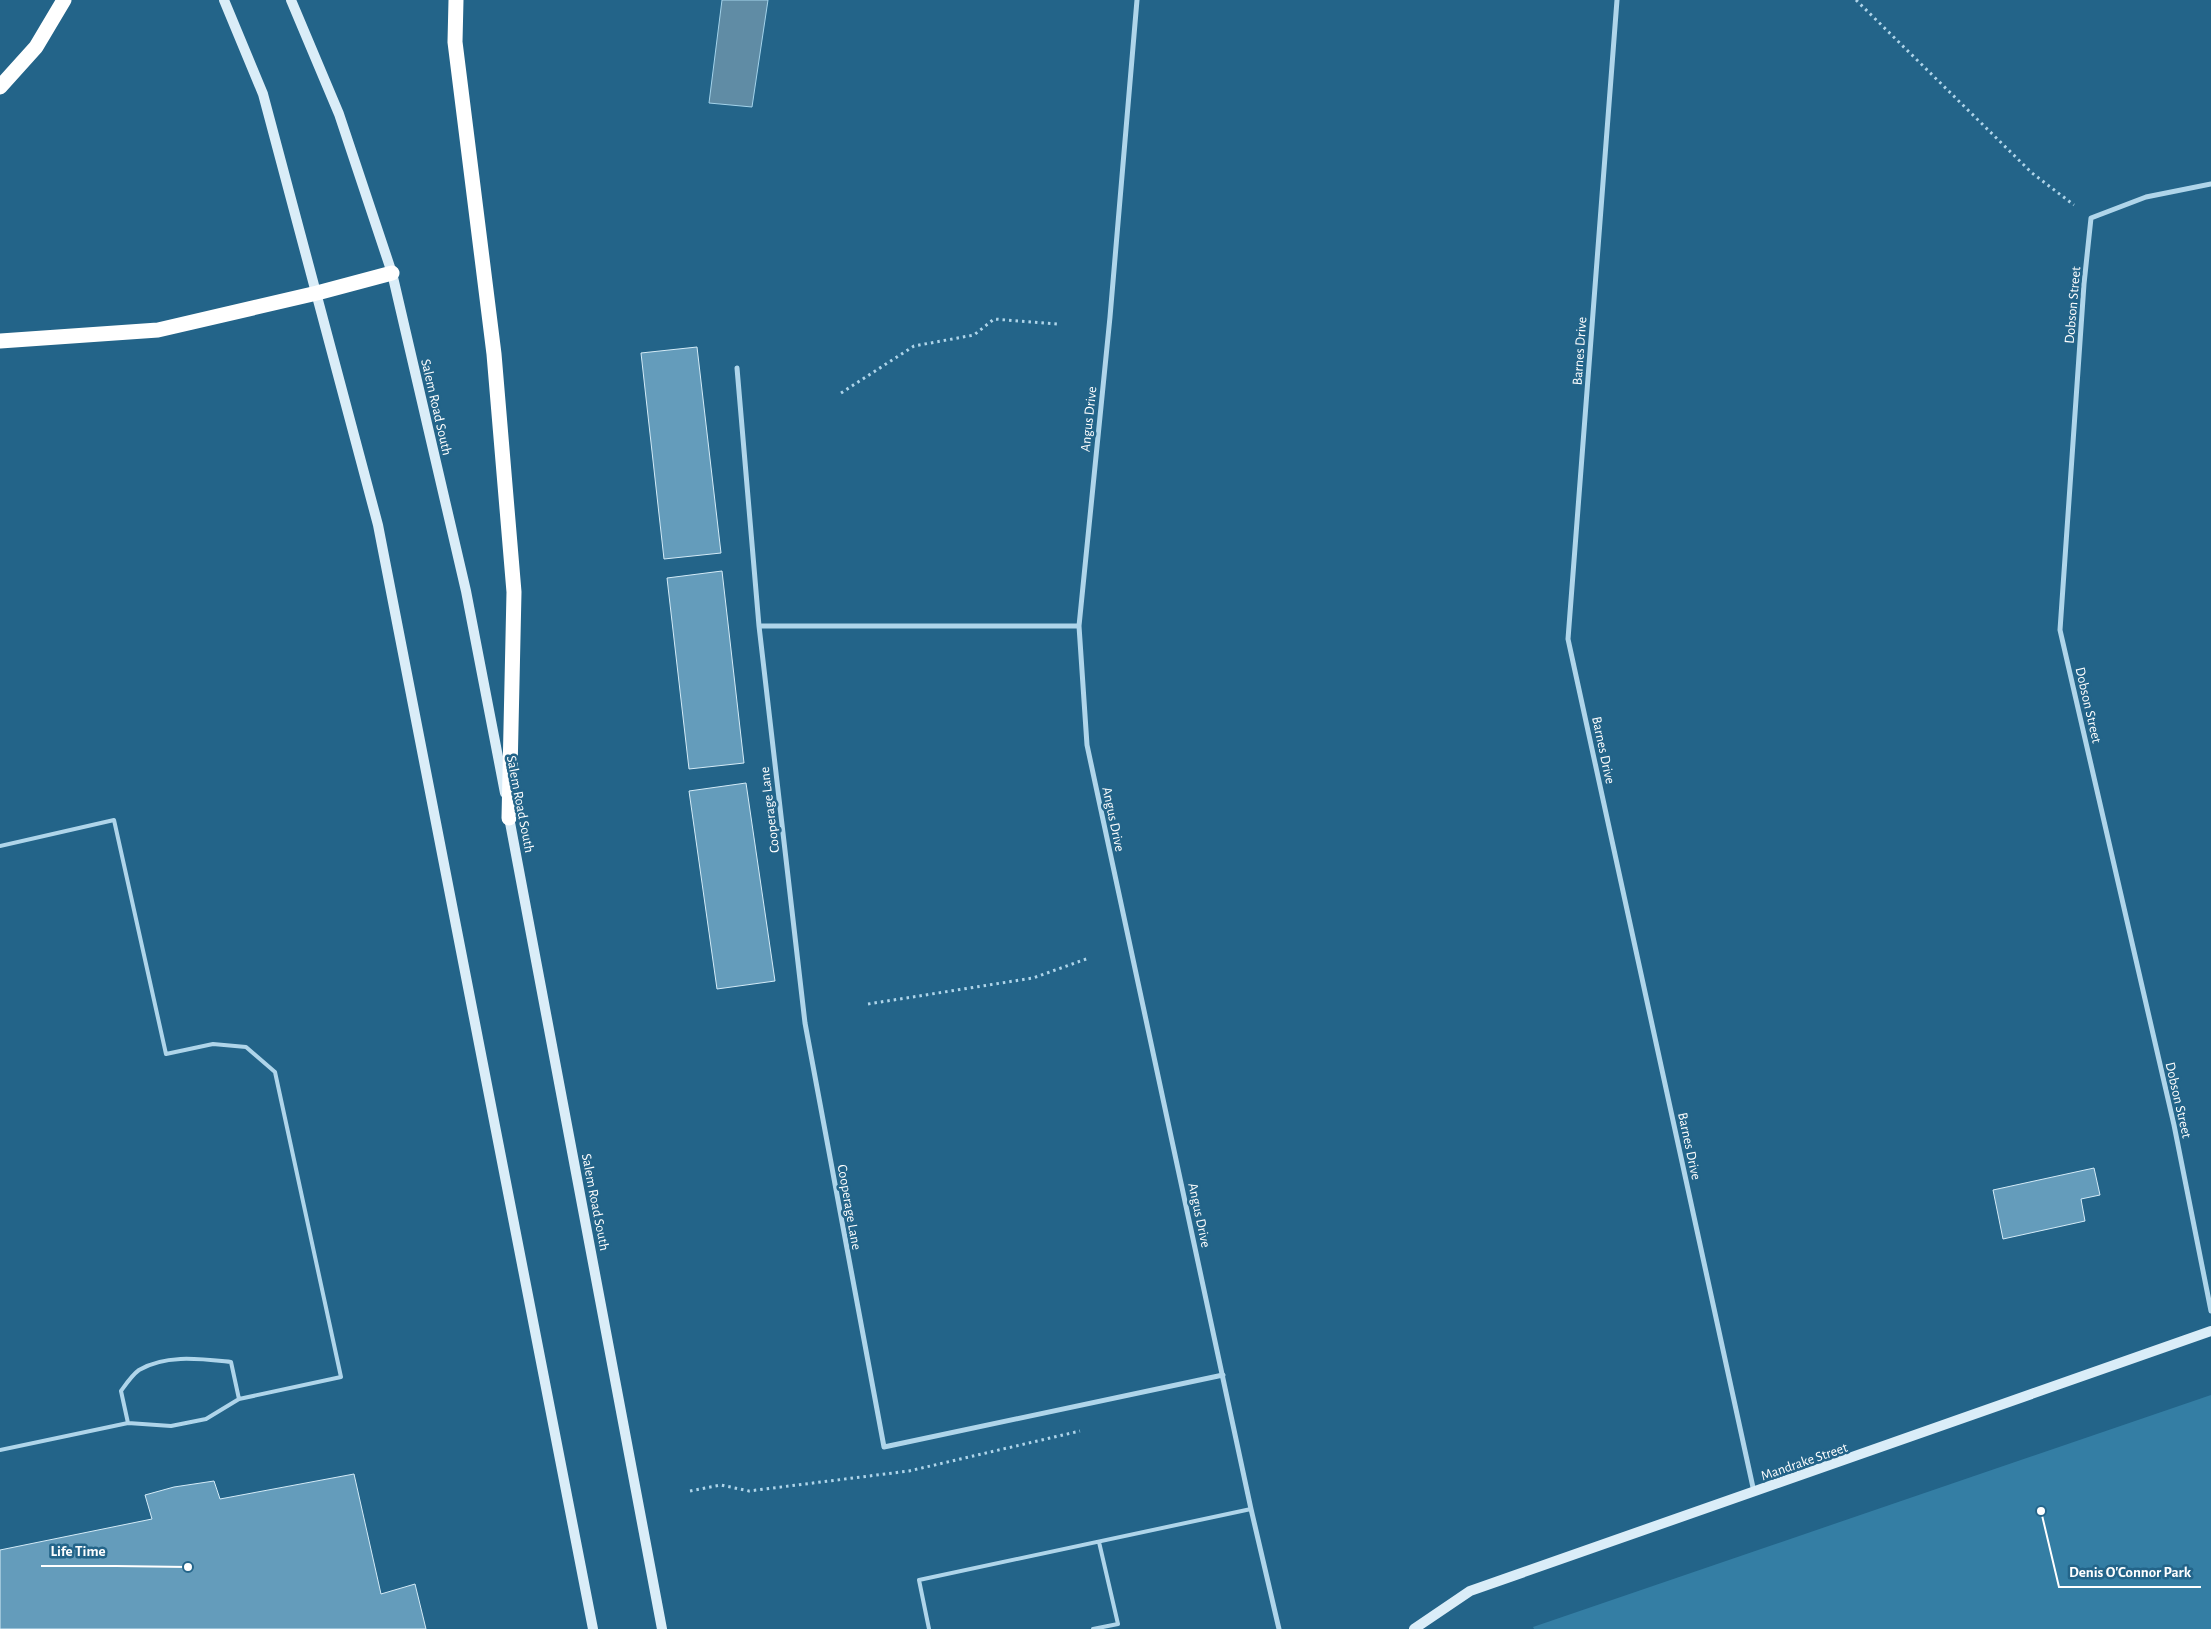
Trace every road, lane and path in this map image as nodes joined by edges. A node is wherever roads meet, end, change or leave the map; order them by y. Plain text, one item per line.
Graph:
1 (64, 0) edge
2 (224, 0) edge
3 (291, 0) edge
4 (456, 0) edge
5 (1137, 0) edge
6 (1618, 0) edge
7 (1856, 0) edge
8 (0, 87) edge
9 (2211, 184) edge
10 (2091, 218) junction
11 (392, 273) junction
12 (318, 293) junction
13 (1056, 324) dead end
14 (0, 341) edge
15 (737, 368) dead end
16 (841, 393) dead end
17 (759, 626) junction
18 (1079, 626) junction
19 (510, 818) junction
20 (0, 846) edge
21 (1089, 958) dead end
22 (868, 1004) dead end
23 (2211, 1311) edge
24 (2211, 1332) edge
25 (1223, 1375) junction
26 (239, 1399) junction
27 (128, 1423) junction
28 (0, 1450) edge
29 (1754, 1493) junction
30 (1251, 1509) junction
31 (1099, 1542) junction
32 (593, 1629) edge
33 (662, 1629) edge
34 (929, 1629) edge
35 (1094, 1629) edge
36 (1279, 1629) edge
37 (1414, 1629) edge

1 - 8 highway
2 - 12 main road
3 - 11 main road, Salem Road South
4 - 19 highway
5 - 18 street, Angus Drive
6 - 29 street, Barnes Drive
7 - 10 path
9 - 10 street
10 - 23 street, Dobson Street
11 - 12 highway
11 - 19 main road, Salem Road South
12 - 14 highway
12 - 32 main road
13 - 16 path
15 - 17 street, Cooperage Lane
17 - 18 street
17 - 25 street, Cooperage Lane
18 - 25 street, Angus Drive
19 - 33 main road, Salem Road South
20 - 26 lane
21 - 22 path
24 - 29 main road, Mandrake Street
25 - 30 street, Angus Drive
26 - 27 lane
26 - 27 lane
27 - 28 lane
29 - 37 main road, Mandrake Street
30 - 31 lane
30 - 36 street, Angus Drive
31 - 34 lane
31 - 35 lane

